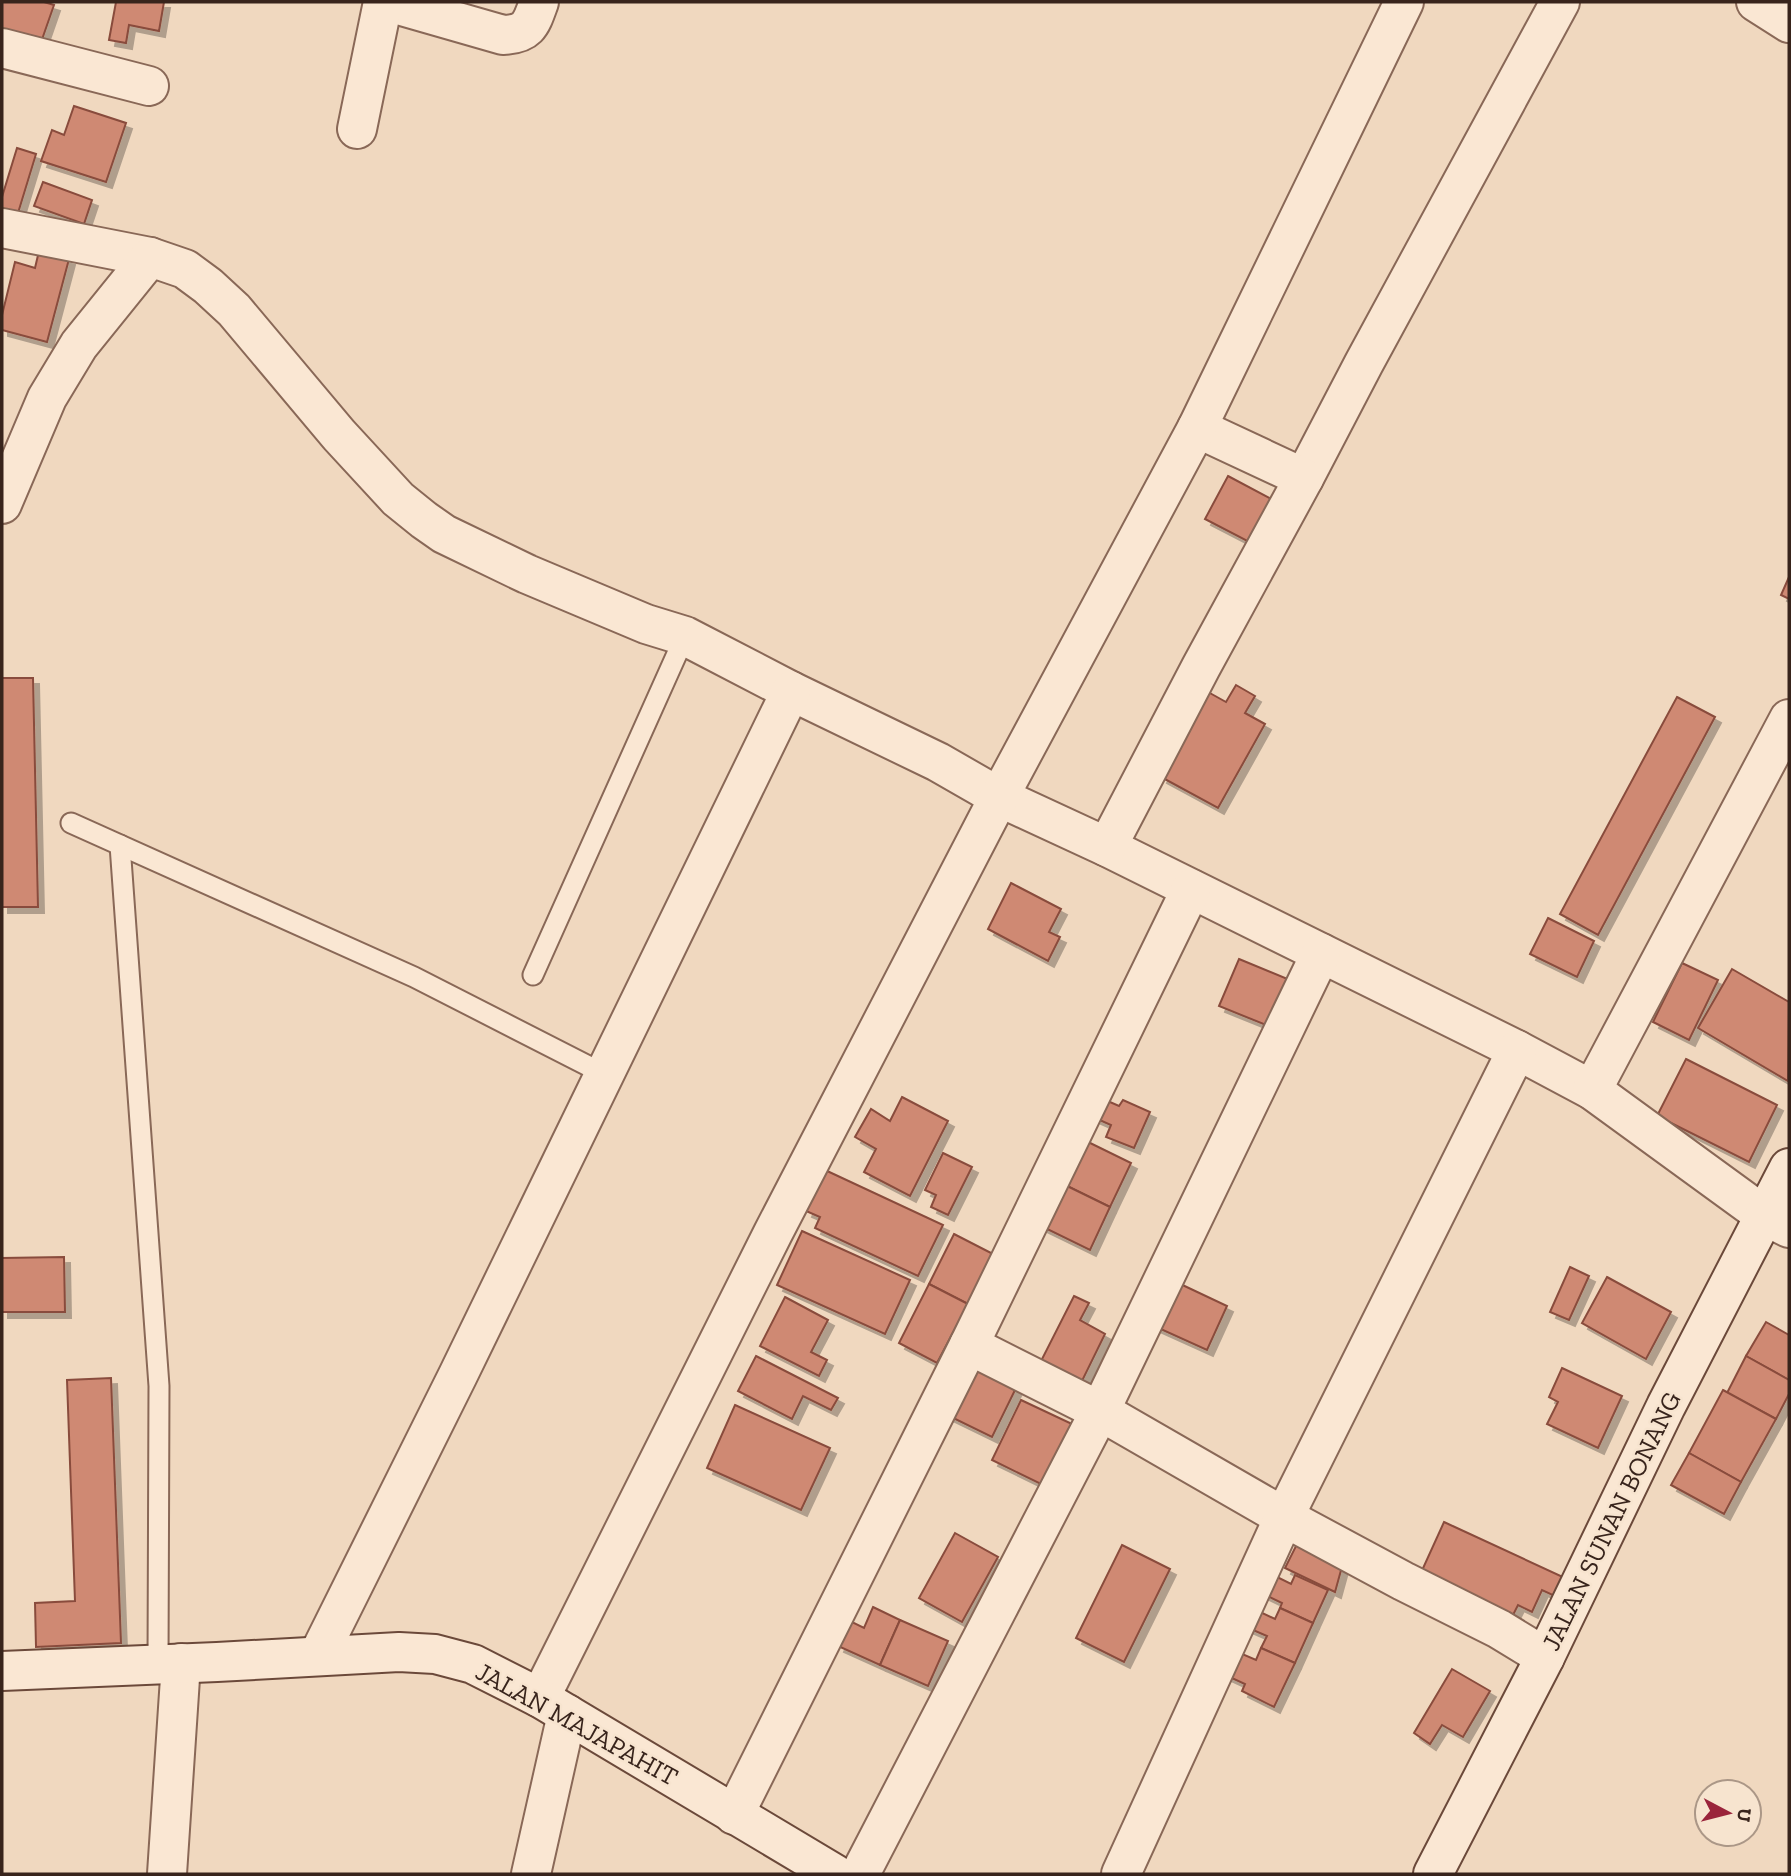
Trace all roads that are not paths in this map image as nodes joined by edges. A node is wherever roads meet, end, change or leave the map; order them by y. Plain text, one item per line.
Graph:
1 (386, 2) edge
2 (539, 2) edge
3 (1404, 2) edge
4 (1560, 2) edge
5 (1756, 2) edge
6 (1789, 23) edge
7 (2, 48) edge
8 (149, 86) dead end
9 (357, 129) dead end
10 (2, 228) edge
11 (150, 257) junction
12 (1197, 428) junction
13 (1304, 478) junction
14 (2, 504) edge
15 (685, 636) junction
16 (791, 691) junction
17 (1789, 719) edge
18 (999, 797) junction
19 (71, 823) dead end
20 (120, 845) junction
21 (1107, 847) junction
22 (1191, 889) junction
23 (1321, 953) junction
24 (533, 975) dead end
25 (1517, 1050) junction
26 (604, 1074) junction
27 (1592, 1090) junction
28 (1789, 1168) edge
29 (1777, 1222) edge
30 (969, 1345) junction
31 (1100, 1411) junction
32 (1284, 1517) junction
33 (318, 1656) junction
34 (1545, 1657) junction
35 (169, 1664) junction
36 (2, 1671) edge
37 (553, 1706) junction
38 (734, 1815) junction
39 (167, 1874) edge
40 (531, 1874) edge
41 (835, 1874) edge
42 (860, 1874) edge
43 (1121, 1874) edge
44 (1433, 1874) edge

1 - 2 street
1 - 9 street
3 - 12 street
4 - 13 street
5 - 6 street
7 - 8 street
10 - 11 street
11 - 14 street
11 - 15 street
12 - 13 street
12 - 18 street
13 - 21 street
15 - 16 street
15 - 24 lane
16 - 18 street
16 - 26 street
17 - 27 street
18 - 21 street
18 - 37 street
19 - 20 lane
20 - 26 lane
20 - 35 lane
21 - 22 street
22 - 23 street
22 - 30 street
23 - 25 street
23 - 31 street
25 - 27 street
25 - 32 street
26 - 33 street
27 - 29 street
28 - 29 street, JALAN SUNAN BONANG
29 - 34 street, JALAN SUNAN BONANG
30 - 31 street
30 - 38 street
31 - 32 street
31 - 42 street
32 - 34 street
32 - 43 street
33 - 35 street, JALAN MAJAPAHIT
33 - 37 street, JALAN MAJAPAHIT
34 - 44 street, JALAN SUNAN BONANG
35 - 36 street, JALAN MAJAPAHIT
35 - 39 street
37 - 38 street, JALAN MAJAPAHIT
37 - 40 street
38 - 41 street, JALAN MAJAPAHIT

